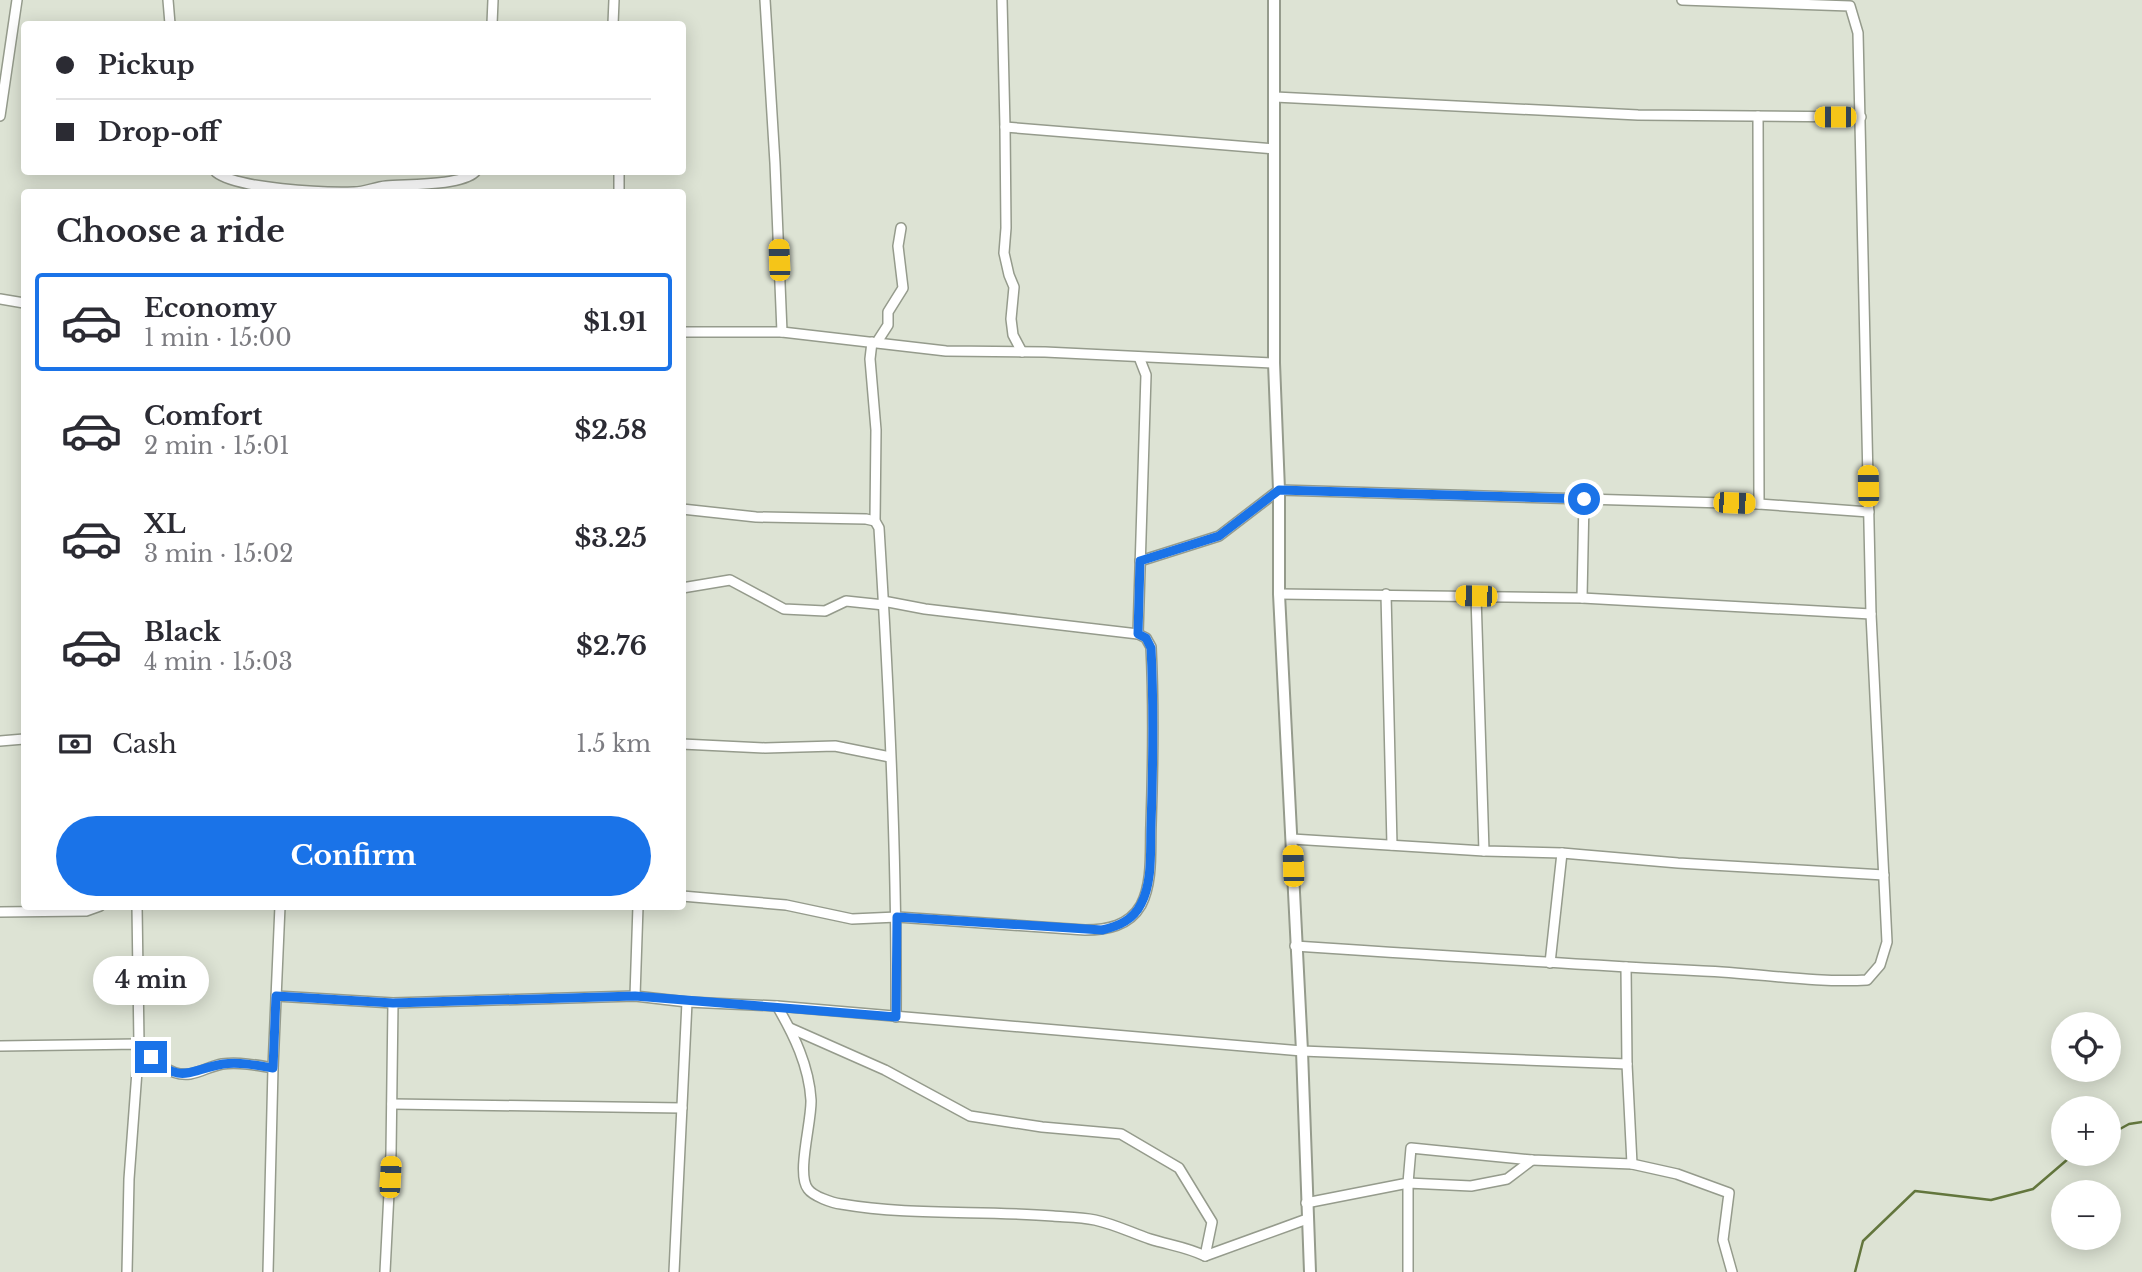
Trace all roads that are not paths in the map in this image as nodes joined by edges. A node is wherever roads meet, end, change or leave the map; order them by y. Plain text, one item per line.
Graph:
1 (17, 0) edge
2 (168, 0) edge
3 (493, 0) edge
4 (614, 0) edge
5 (765, 0) edge
6 (1002, 0) edge
7 (1274, 0) edge
8 (1682, 0) edge
9 (1731, 1) edge
10 (1835, 2) edge
11 (170, 21) edge
12 (492, 21) edge
13 (613, 21) edge
14 (1275, 97) junction
15 (0, 116) edge
16 (1758, 116) junction
17 (1861, 117) junction
18 (1005, 127) junction
19 (1274, 149) junction
20 (223, 175) edge
21 (471, 175) edge
22 (315, 189) edge
23 (370, 189) edge
24 (901, 228) dead end
25 (0, 299) edge
26 (21, 302) edge
27 (686, 332) edge
28 (782, 332) junction
29 (875, 342) junction
30 (1022, 352) junction
31 (1139, 357) junction
32 (1274, 363) junction
33 (1279, 490) junction
34 (1584, 499) junction
35 (1759, 504) junction
36 (686, 509) edge
37 (1869, 512) junction
38 (875, 521) junction
39 (1140, 561) junction
40 (686, 587) edge
41 (1279, 594) junction
42 (1386, 594) junction
43 (1476, 596) junction
44 (1583, 598) junction
45 (883, 603) junction
46 (1871, 614) junction
47 (1138, 634) junction
48 (21, 739) edge
49 (0, 741) edge
50 (686, 744) edge
51 (890, 757) junction
52 (1292, 839) junction
53 (1392, 845) junction
54 (1484, 851) junction
55 (1562, 853) junction
56 (1884, 875) junction
57 (686, 896) edge
58 (89, 910) edge
59 (137, 910) edge
60 (280, 910) edge
61 (638, 910) edge
62 (0, 912) edge
63 (897, 917) junction
64 (1295, 946) junction
65 (1550, 963) junction
66 (1626, 967) junction
67 (276, 996) junction
68 (635, 996) junction
69 (687, 1002) junction
70 (393, 1003) junction
71 (777, 1006) junction
72 (896, 1017) junction
73 (790, 1028) junction
74 (139, 1044) junction
75 (0, 1046) edge
76 (1302, 1051) junction
77 (1627, 1064) junction
78 (273, 1068) junction
79 (391, 1104) junction
80 (682, 1108) junction
81 (1532, 1160) junction
82 (1632, 1164) junction
83 (1408, 1183) junction
84 (1306, 1203) junction
85 (1307, 1219) junction
86 (1205, 1256) junction
87 (127, 1272) edge
88 (268, 1272) edge
89 (385, 1272) edge
90 (674, 1272) edge
91 (1310, 1272) edge
92 (1409, 1272) edge
93 (1732, 1272) edge

1 - 15 street
2 - 11 street
3 - 12 street
4 - 13 street
5 - 28 street
6 - 18 street
7 - 14 street
8 - 9 street
9 - 10 street
10 - 17 street
14 - 16 street
14 - 19 street
16 - 17 street
16 - 35 street
17 - 37 street
18 - 19 street
18 - 30 street
19 - 32 street
20 - 22 street
21 - 23 street
24 - 29 street
25 - 26 street
27 - 28 street
28 - 29 street
29 - 30 street
29 - 38 street
30 - 31 street
31 - 32 street
31 - 39 street
32 - 33 street
33 - 34 street
33 - 39 street
33 - 41 street
34 - 35 street
34 - 44 street
35 - 37 street
36 - 38 street
37 - 46 street
38 - 45 street
39 - 47 street
40 - 45 street
41 - 42 street
41 - 52 street
42 - 43 street
42 - 53 street
43 - 44 street
43 - 54 street
44 - 46 street
45 - 47 street
45 - 51 street
46 - 56 street
47 - 63 street
48 - 49 street
50 - 51 street
51 - 63 street
52 - 53 street
52 - 64 street
53 - 54 street
54 - 55 street
55 - 56 street
55 - 65 street
56 - 66 street
57 - 63 street
58 - 62 street
59 - 74 street
60 - 67 street
61 - 68 street
63 - 72 street
64 - 65 street
64 - 76 street
65 - 66 street
66 - 77 street
67 - 70 street
67 - 78 street
68 - 69 street
68 - 70 street
69 - 71 street
69 - 80 street
70 - 79 street
71 - 72 street
71 - 73 street
72 - 76 street
73 - 86 street
73 - 86 street
74 - 75 street
74 - 78 street
74 - 87 street
76 - 77 street
76 - 84 street
77 - 82 street
78 - 88 street
79 - 80 street
79 - 89 street
80 - 90 street
81 - 82 street
81 - 83 street
81 - 83 street
82 - 93 street
83 - 84 street
83 - 92 street
84 - 85 street
85 - 86 street
85 - 91 street

